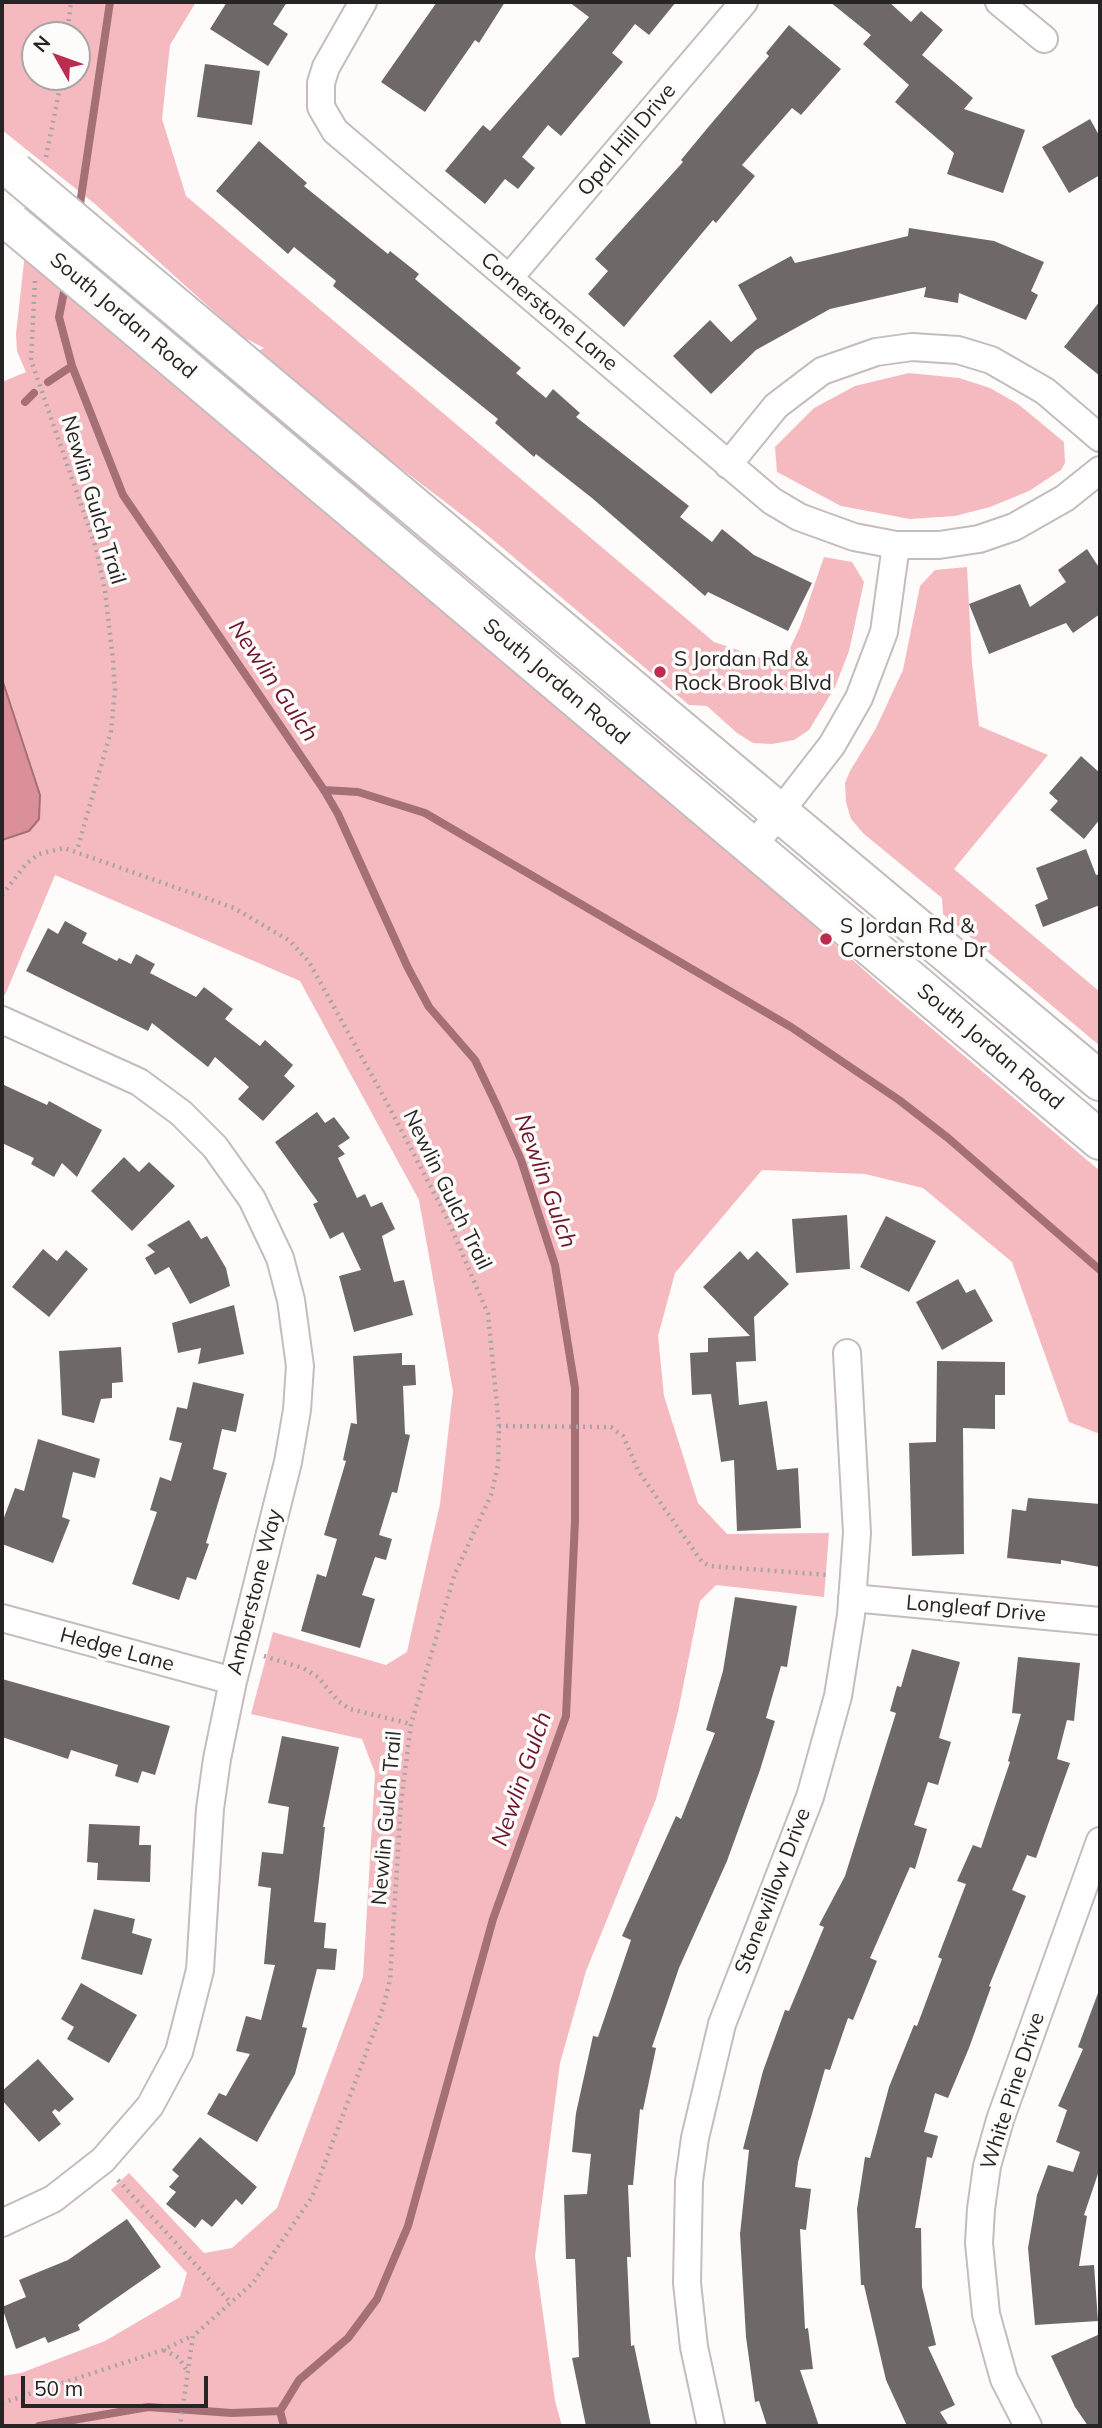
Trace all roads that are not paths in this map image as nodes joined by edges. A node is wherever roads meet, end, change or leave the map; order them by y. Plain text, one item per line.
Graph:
1 (363, 2) edge
2 (744, 2) edge
3 (999, 2) edge
4 (1044, 39) dead end
5 (21, 167) edge
6 (7, 219) edge
7 (509, 278) junction
8 (1100, 438) edge
9 (727, 465) junction
10 (1100, 470) edge
11 (896, 545) junction
12 (780, 812) junction
13 (752, 848) junction
14 (2, 1020) edge
15 (1100, 1082) edge
16 (1100, 1140) edge
17 (847, 1353) dead end
18 (852, 1598) junction
19 (2, 1618) edge
20 (1100, 1621) edge
21 (233, 1681) junction
22 (1100, 1841) edge
23 (2, 2223) edge
24 (711, 2426) edge
25 (1028, 2426) edge

1 - 7 street, Cornerstone Lane
2 - 7 street, Opal Hill Drive
3 - 4 street
5 - 12 main road, South Jordan Road, bridge
6 - 13 main road, South Jordan Road, bridge
7 - 9 street, Cornerstone Lane
8 - 9 street
9 - 11 street, Cornerstone Lane
10 - 11 street, Cornerstone Lane
11 - 12 street
12 - 13 street
12 - 15 main road, South Jordan Road
13 - 16 main road, South Jordan Road
14 - 21 street, Amberstone Way
17 - 18 street, Stonewillow Drive
18 - 20 street, Longleaf Drive
18 - 24 street, Stonewillow Drive
19 - 21 street, Hedge Lane
21 - 23 street, Amberstone Way
22 - 25 street, White Pine Drive

